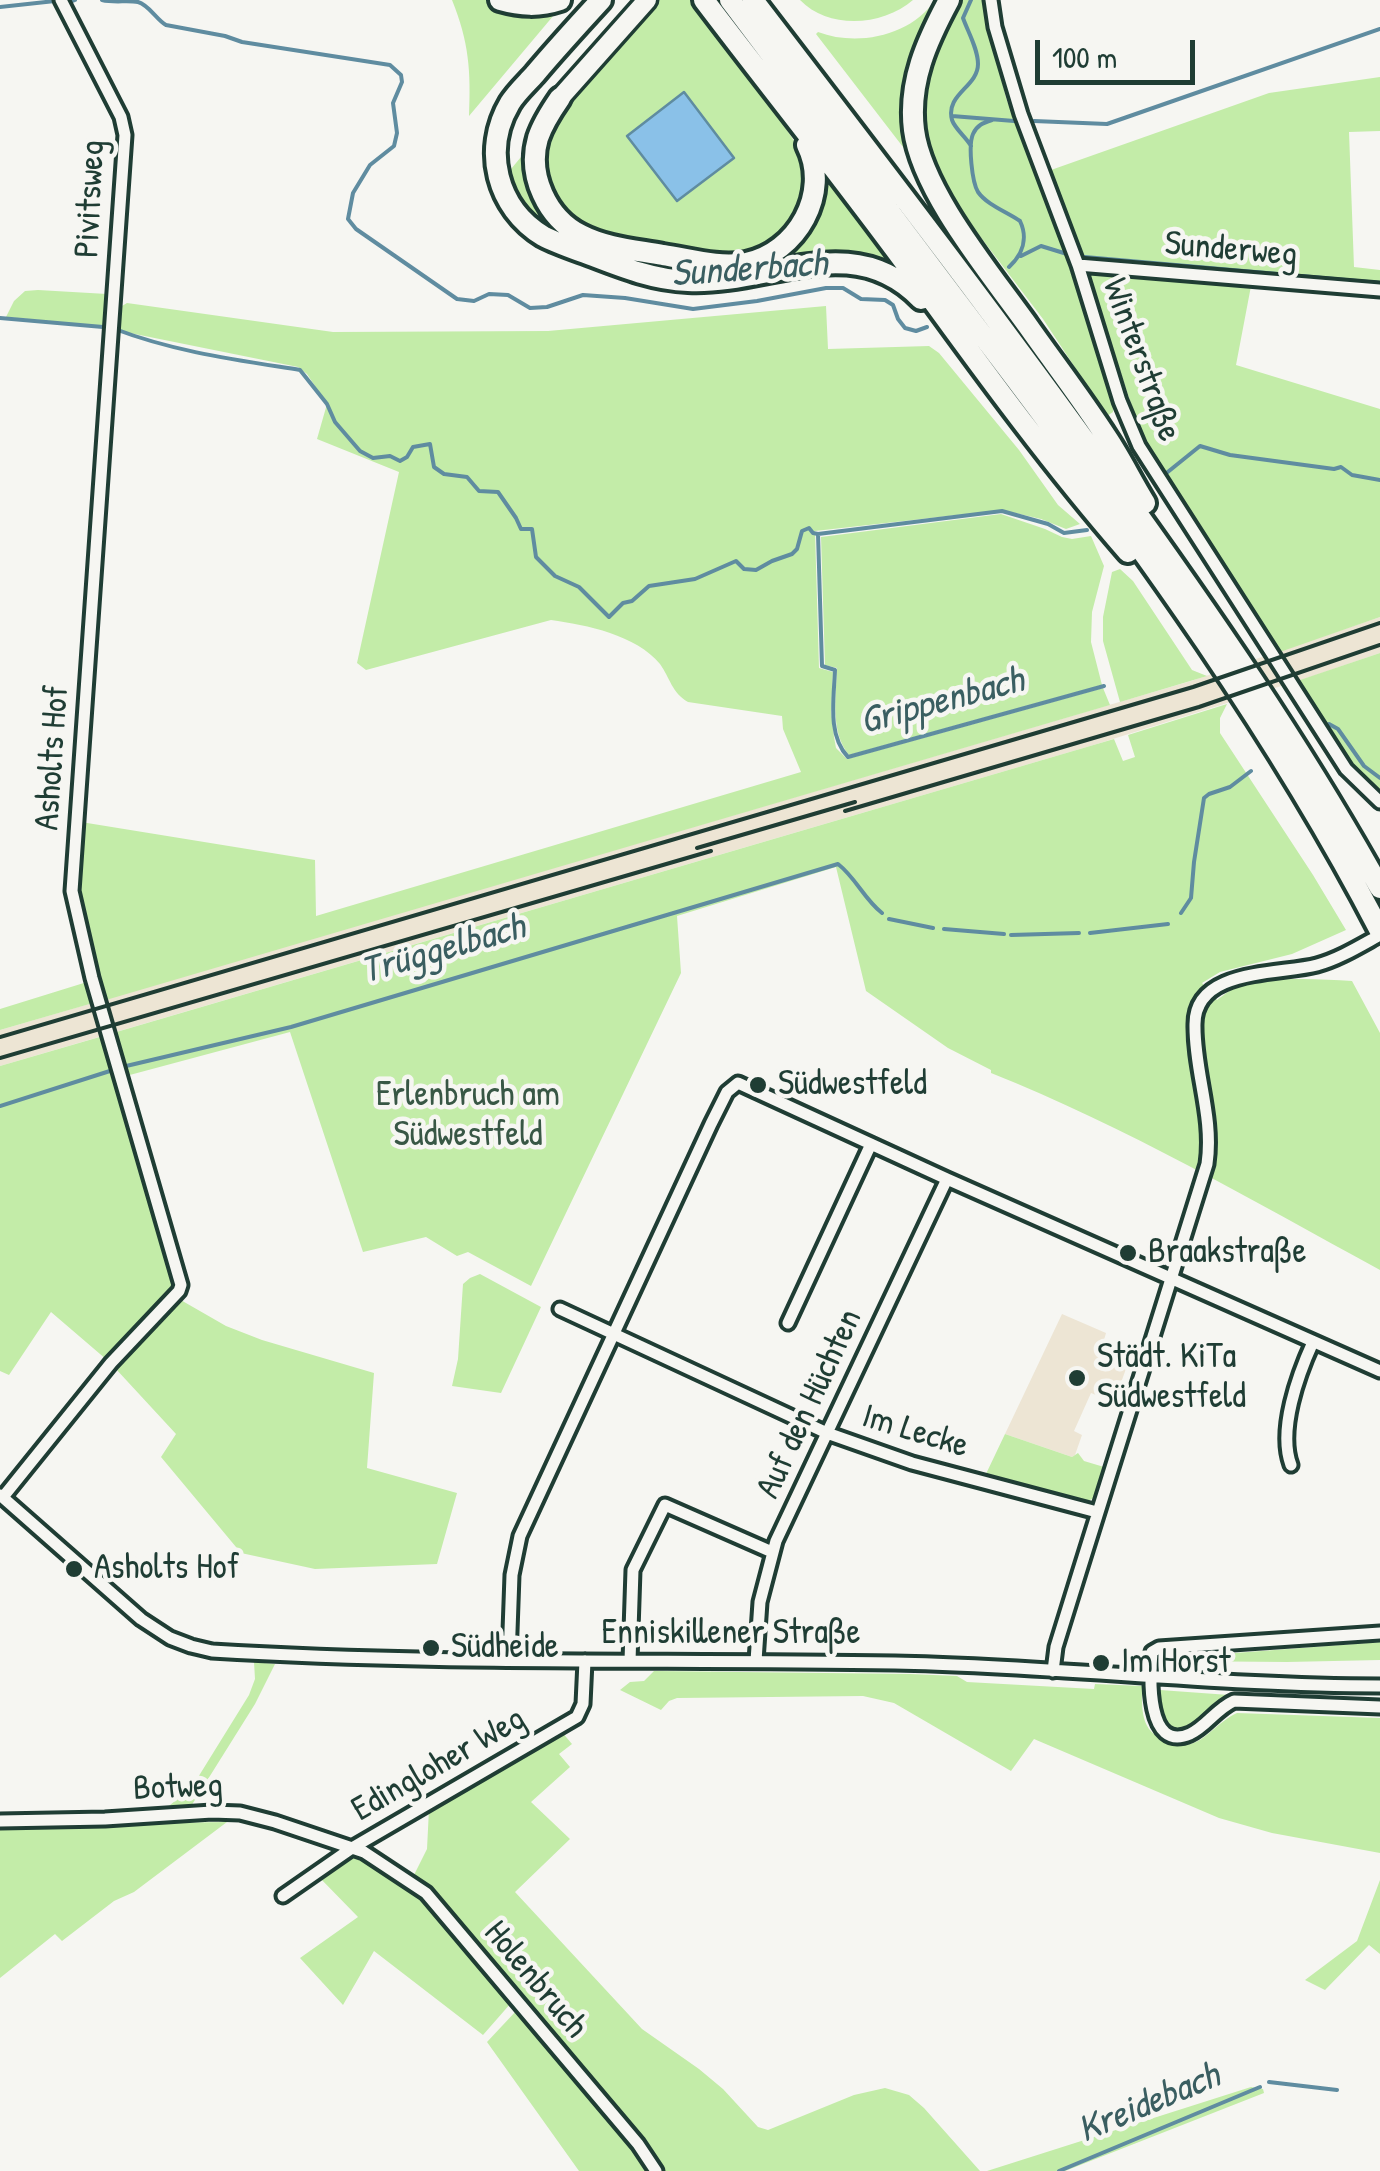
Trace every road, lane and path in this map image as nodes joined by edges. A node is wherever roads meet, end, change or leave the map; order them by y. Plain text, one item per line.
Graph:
1 (61, 0) edge
2 (500, 0) edge
3 (560, 0) edge
4 (600, 0) edge
5 (648, 0) edge
6 (704, 0) edge
7 (730, 0) edge
8 (753, 0) edge
9 (948, 0) edge
10 (990, 0) edge
11 (560, 98) joint
12 (789, 113) junction
13 (1078, 265) junction
14 (1380, 290) edge
15 (113, 296) joint
16 (956, 334) junction
17 (1200, 616) junction
18 (1380, 802) edge
19 (1380, 888) edge
20 (1380, 933) edge
21 (871, 1144) junction
22 (947, 1180) junction
23 (1172, 1279) junction
24 (560, 1309) dead end
25 (788, 1324) dead end
26 (614, 1334) junction
27 (1312, 1342) junction
28 (111, 1363) joint
29 (1380, 1371) edge
30 (826, 1433) junction
31 (1290, 1465) dead end
32 (1, 1496) edge
33 (1098, 1512) junction
34 (772, 1552) junction
35 (1380, 1633) edge
36 (509, 1659) junction
37 (585, 1661) junction
38 (630, 1661) junction
39 (756, 1661) junction
40 (1053, 1670) junction
41 (1152, 1677) junction
42 (1380, 1686) edge
43 (1380, 1707) edge
44 (0, 1820) edge
45 (352, 1848) junction
46 (283, 1896) dead end
47 (656, 2171) edge

1 - 15 street, Pivitsweg
2 - 3 highway
4 - 16 highway
5 - 11 highway
6 - 12 highway
7 - 17 highway
8 - 17 highway
9 - 17 highway
10 - 13 street, Winterstraße
11 - 12 highway
12 - 16 highway
13 - 14 street, Sunderweg
13 - 18 street, Winterstraße
15 - 28 street, Asholts Hof
16 - 17 highway
17 - 19 highway
17 - 20 highway
20 - 23 street
21 - 22 street
21 - 25 street
21 - 26 street
22 - 23 street
22 - 30 street, Auf den Hüchten
23 - 27 street
23 - 33 street
24 - 26 street
26 - 30 street, Im Lecke
26 - 36 street
27 - 29 street
27 - 31 street
28 - 32 street, Enniskillener Straße
30 - 33 street, Im Lecke
30 - 34 street, Auf den Hüchten
32 - 36 street, Enniskillener Straße
33 - 40 street
34 - 38 street
34 - 39 street, Auf den Hüchten
35 - 41 street
36 - 37 street, Enniskillener Straße
37 - 38 street, Enniskillener Straße
37 - 45 street, Edingloher Weg
38 - 39 street, Enniskillener Straße
39 - 40 street, Enniskillener Straße
40 - 41 street, Enniskillener Straße
41 - 42 street, Enniskillener Straße
41 - 43 street
44 - 45 street, Botweg
45 - 46 street, Edingloher Weg
45 - 47 street, Holenbruch

